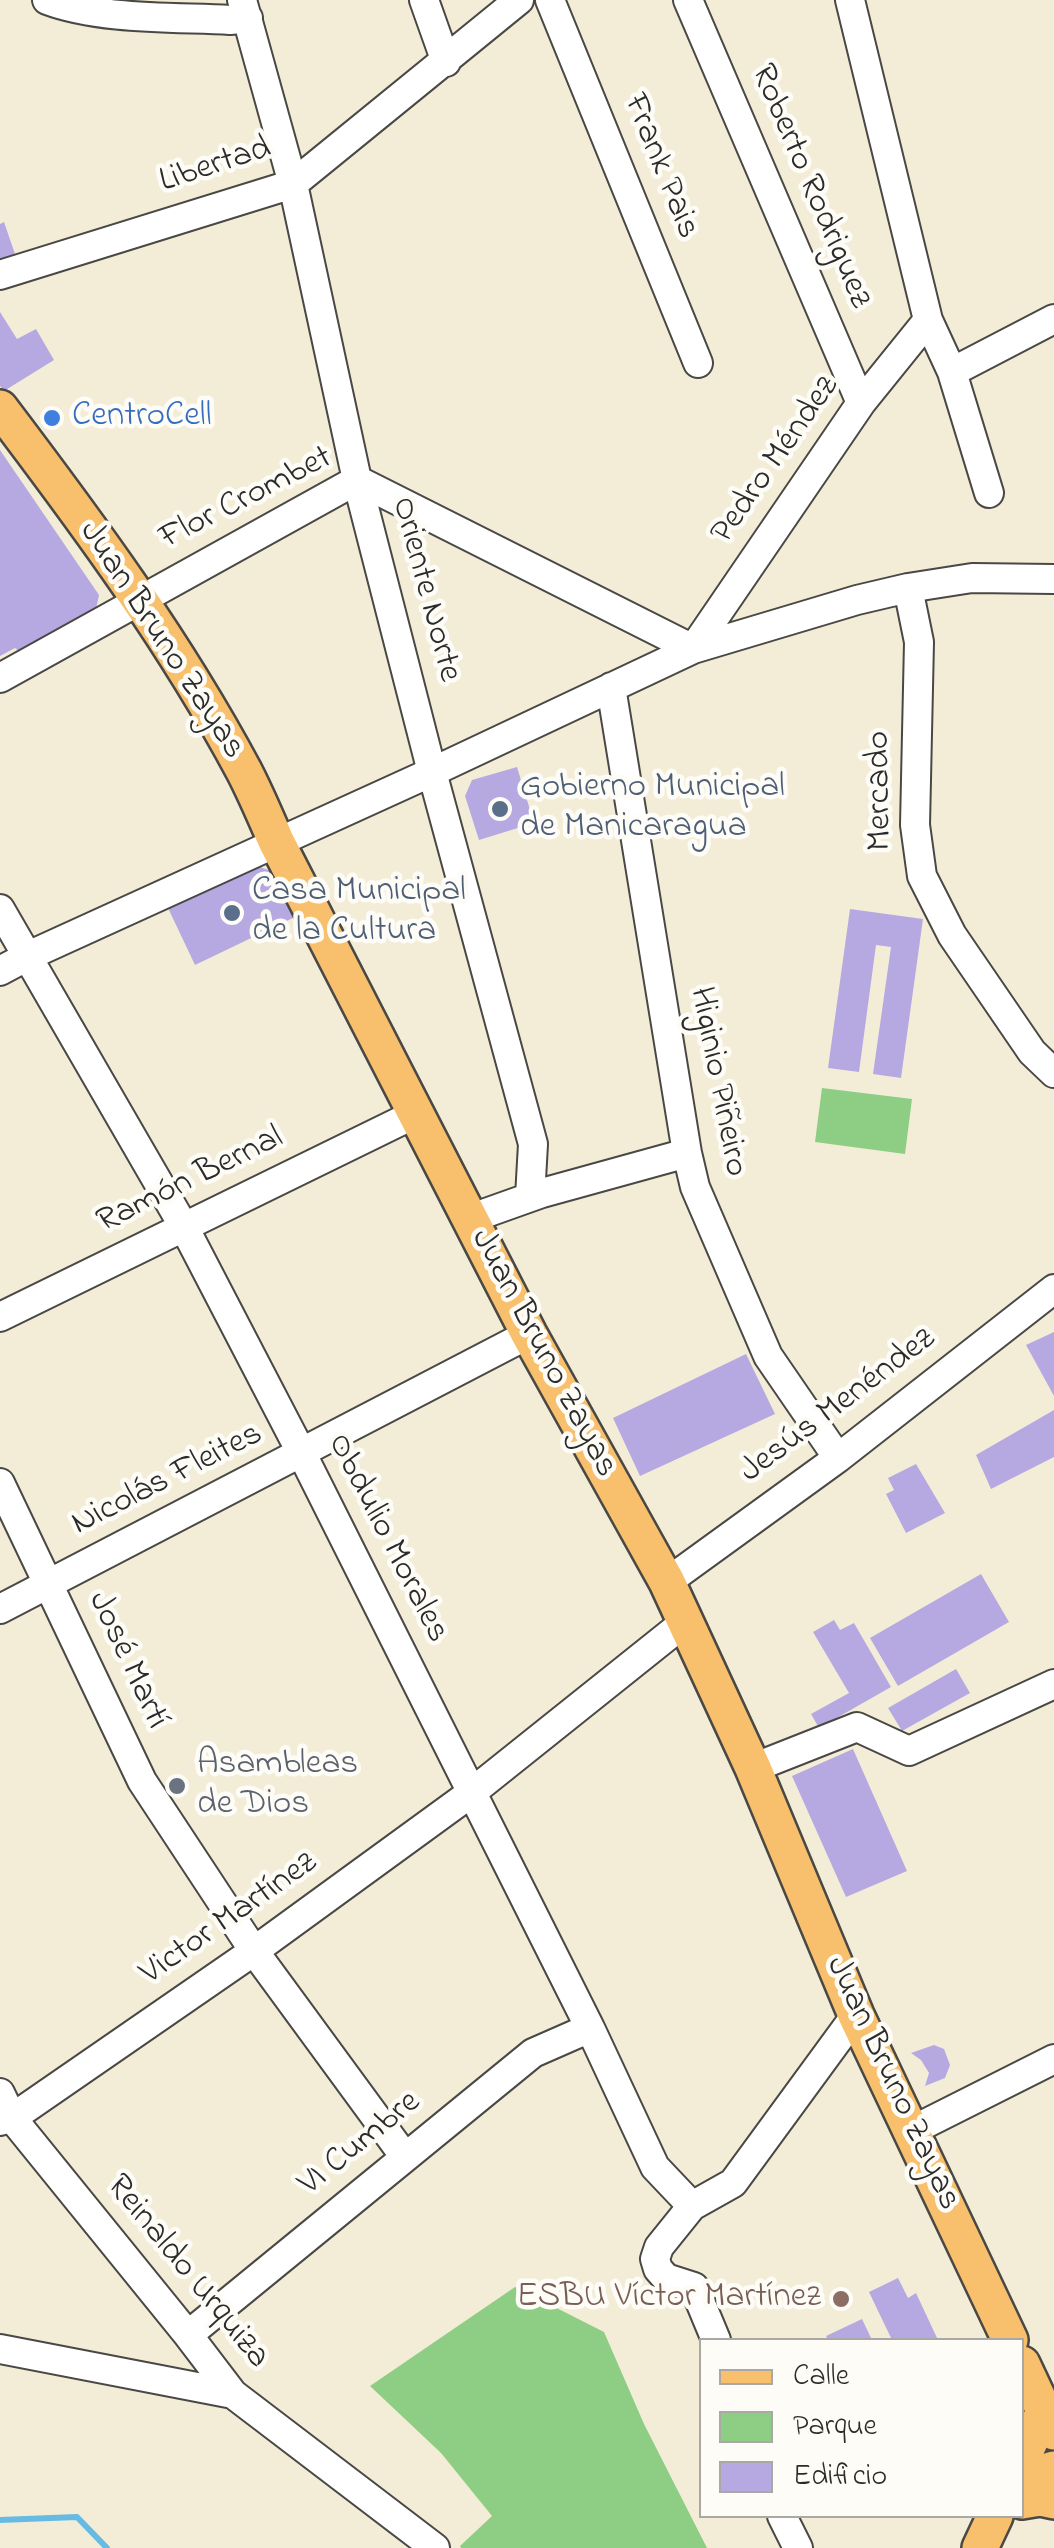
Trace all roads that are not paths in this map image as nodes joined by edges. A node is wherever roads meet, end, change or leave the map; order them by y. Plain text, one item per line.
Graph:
1 (47, 0) edge
2 (424, 0) edge
3 (519, 0) edge
4 (550, 0) edge
5 (688, 0) edge
6 (850, 0) edge
7 (245, 9) edge
8 (446, 62) junction
9 (293, 184) junction
10 (0, 275) edge
11 (1054, 319) edge
12 (928, 320) junction
13 (698, 363) dead end
14 (952, 372) junction
15 (861, 403) junction
16 (0, 408) edge
17 (356, 480) junction
18 (989, 493) dead end
19 (1054, 579) edge
20 (908, 588) junction
21 (138, 599) junction
22 (693, 649) junction
23 (0, 678) edge
24 (612, 687) junction
25 (432, 772) junction
26 (276, 841) junction
27 (0, 910) edge
28 (28, 956) junction
29 (0, 971) edge
30 (1054, 1072) edge
31 (415, 1114) junction
32 (687, 1153) junction
33 (530, 1197) junction
34 (469, 1219) junction
35 (184, 1228) junction
36 (1054, 1289) edge
37 (0, 1317) edge
38 (529, 1334) junction
39 (302, 1454) junction
40 (838, 1458) junction
41 (0, 1483) edge
42 (667, 1582) junction
43 (49, 1584) junction
44 (0, 1610) edge
45 (686, 1622) junction
46 (1054, 1684) edge
47 (753, 1768) junction
48 (471, 1793) junction
49 (254, 1952) junction
50 (856, 2014) junction
51 (590, 2028) junction
52 (1054, 2059) edge
53 (4, 2110) edge
54 (911, 2132) junction
55 (405, 2158) junction
56 (692, 2206) junction
57 (981, 2277) junction
58 (188, 2335) junction
59 (715, 2338) edge
60 (995, 2338) edge
61 (1009, 2338) edge
62 (0, 2349) edge
63 (1024, 2368) edge
64 (233, 2394) junction
65 (1049, 2422) edge
66 (1024, 2456) edge
67 (1054, 2469) edge
68 (1024, 2484) edge
69 (1024, 2501) edge
70 (1054, 2501) edge
71 (783, 2518) edge
72 (994, 2518) edge
73 (434, 2548) edge
74 (798, 2548) edge
75 (980, 2548) edge

1 - 7 street
2 - 8 street
3 - 8 street, Libertad
4 - 13 street, Frank Pais
5 - 15 street, Roberto Rodriguez
6 - 12 street
7 - 9 street, Oriente Norte
8 - 9 street, Libertad
9 - 10 street, Libertad
9 - 17 street, Oriente Norte
11 - 14 street
12 - 14 street
12 - 15 street, Pedro Méndez
14 - 18 street
15 - 22 street, Pedro Méndez
16 - 21 main road, Juan Bruno Zayas
17 - 21 street, Flor Crombet
17 - 22 street, Flor Crombet
17 - 25 street, Oriente Norte
19 - 20 street
20 - 22 street
20 - 30 street, Mercado
21 - 23 street, Flor Crombet
21 - 26 main road, Juan Bruno Zayas
22 - 24 street
24 - 25 street
24 - 32 street, Higinio Piñeiro
25 - 26 street
25 - 33 street, Oriente Norte
26 - 28 street
26 - 31 main road, Juan Bruno Zayas
27 - 28 street, Obdulio Morales
28 - 29 street
28 - 35 street, Obdulio Morales
31 - 34 main road, Juan Bruno Zayas
31 - 35 street, Ramón Bernal
32 - 33 street
32 - 40 street, Higinio Piñeiro
33 - 34 street
34 - 38 main road, Juan Bruno Zayas
35 - 37 street, Ramón Bernal
35 - 39 street, Obdulio Morales
36 - 40 street, Jesús Menéndez
38 - 39 street, Nicolás Fleites
38 - 42 main road, Juan Bruno Zayas
39 - 43 street, Nicolás Fleites
39 - 48 street, Obdulio Morales
40 - 42 street, Jesús Menéndez
41 - 43 street, José Martí
42 - 45 main road, Juan Bruno Zayas
43 - 44 street, Nicolás Fleites
43 - 49 street, José Martí
45 - 47 main road, Juan Bruno Zayas
45 - 48 street, Victor Martínez
46 - 47 street
47 - 50 main road, Juan Bruno Zayas
48 - 49 street, Victor Martínez
48 - 51 street, Obdulio Morales
49 - 53 street, Victor Martínez
49 - 55 street, José Martí
50 - 54 main road, Juan Bruno Zayas
50 - 56 street
51 - 55 street, VI Cumbre
51 - 56 street, Obdulio Morales
52 - 54 street
53 - 58 street, Reinaldo Urquiza
54 - 57 main road, Juan Bruno Zayas
55 - 58 street, VI Cumbre
56 - 59 street
57 - 60 main road
57 - 61 main road, Juan Bruno Zayas
58 - 64 street, Reinaldo Urquiza
62 - 64 street
63 - 65 main road
64 - 73 street, Reinaldo Urquiza
65 - 66 main road
67 - 68 main road
69 - 70 main road
71 - 74 street
72 - 75 main road

